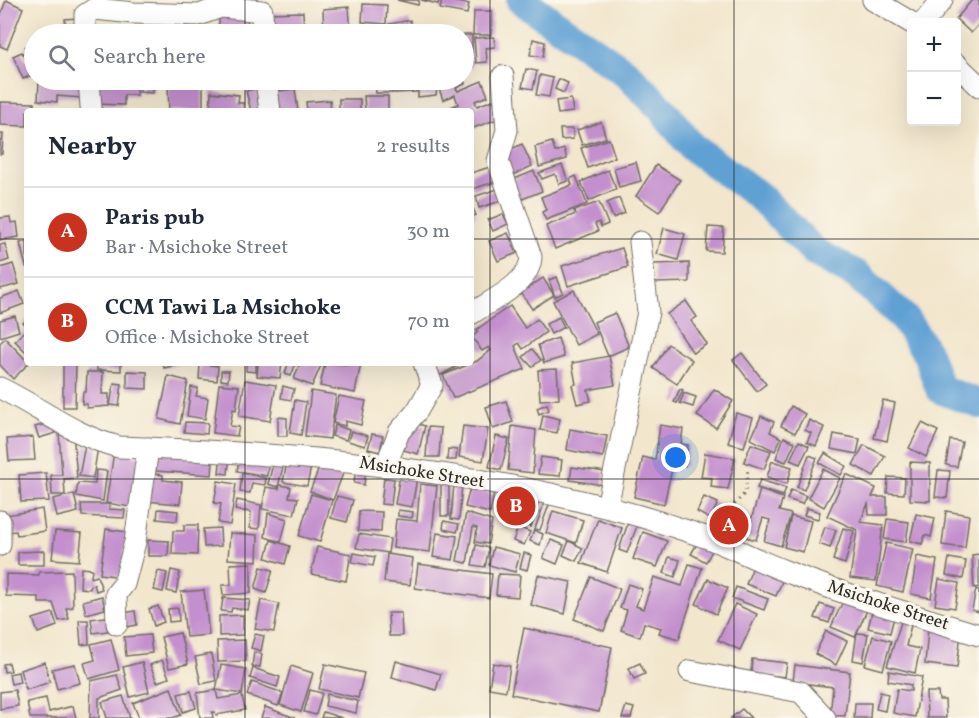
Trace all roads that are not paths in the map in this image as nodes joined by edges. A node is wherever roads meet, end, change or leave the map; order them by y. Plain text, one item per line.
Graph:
1 (873, 0) edge
2 (942, 0) edge
3 (927, 18) edge
4 (907, 20) edge
5 (85, 24) edge
6 (263, 24) edge
7 (961, 68) edge
8 (503, 76) dead end
9 (979, 86) edge
10 (90, 90) edge
11 (267, 90) edge
12 (91, 107) dead end
13 (270, 108) edge
14 (640, 242) dead end
15 (474, 312) edge
16 (425, 366) edge
17 (0, 388) edge
18 (148, 448) junction
19 (386, 465) junction
20 (607, 507) junction
21 (0, 521) edge
22 (0, 545) edge
23 (117, 624) dead end
24 (979, 635) edge
25 (690, 671) dead end
26 (825, 718) edge

1 - 4 street
2 - 3 street
5 - 6 street
7 - 9 street
8 - 15 street
10 - 12 street
11 - 13 street
14 - 20 street
16 - 19 street
17 - 18 street, Msichoke Street
18 - 19 street, Msichoke Street
18 - 23 street
19 - 20 street, Msichoke Street
20 - 24 street, Msichoke Street
21 - 22 street
25 - 26 street

